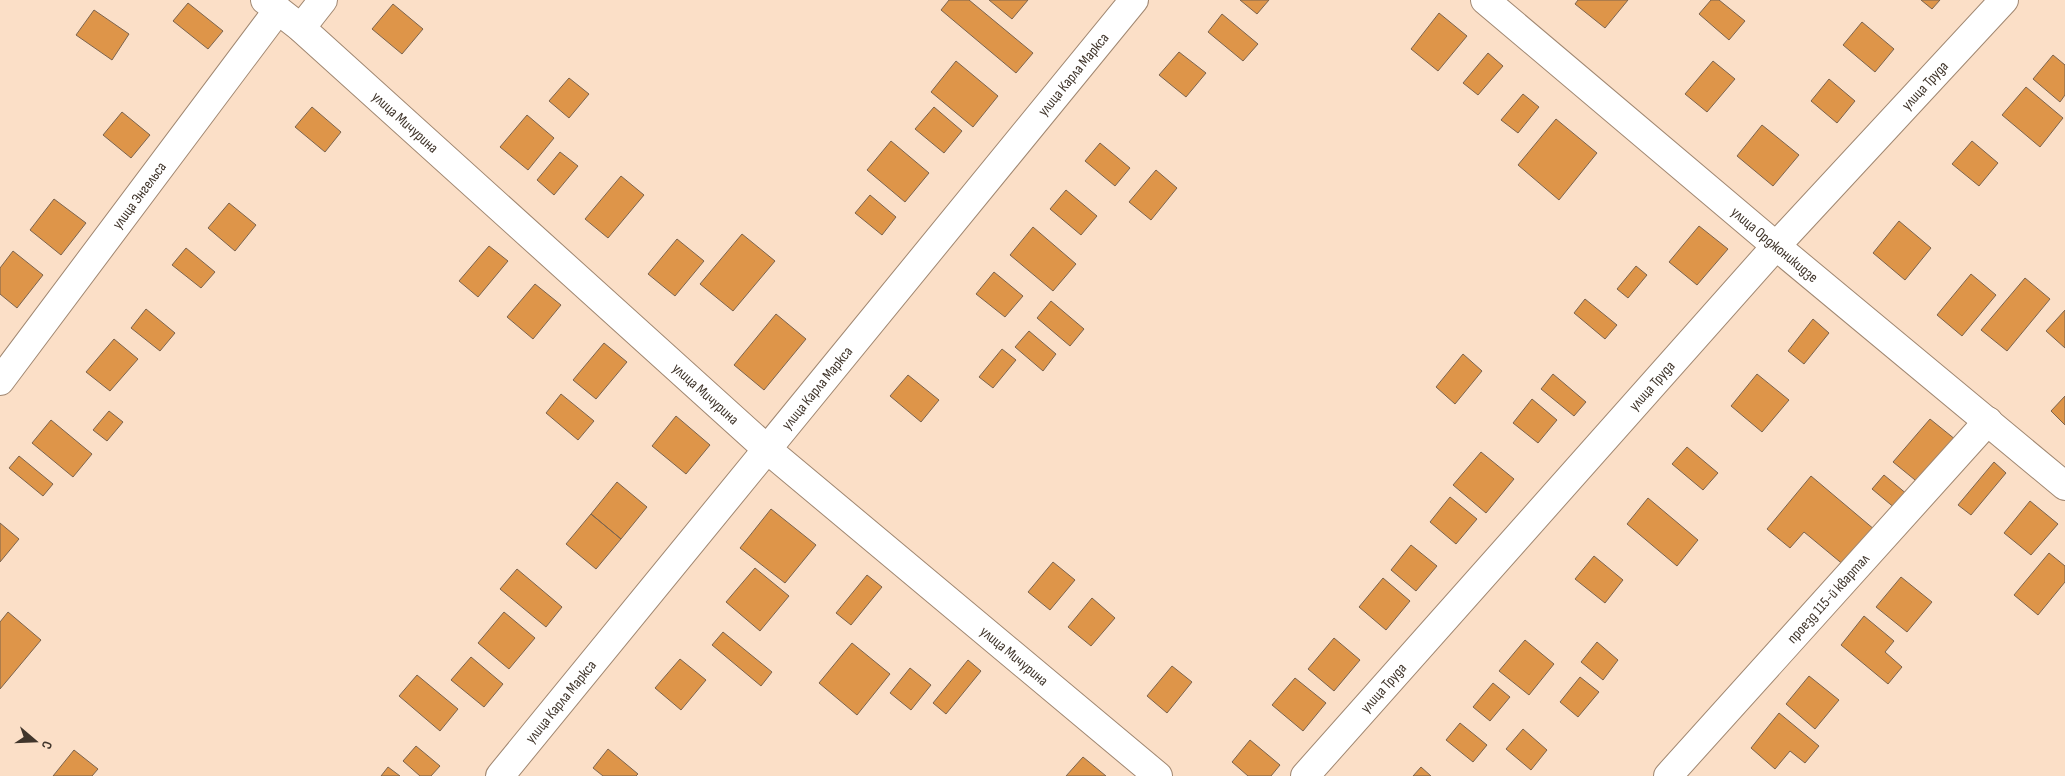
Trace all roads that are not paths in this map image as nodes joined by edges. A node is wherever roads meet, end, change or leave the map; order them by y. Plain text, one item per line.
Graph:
1 (323, 0) edge
2 (1134, 0) edge
3 (1485, 0) edge
4 (2004, 0) edge
5 (272, 5) edge
6 (301, 28) junction
7 (1776, 246) junction
8 (0, 381) edge
9 (1988, 421) junction
10 (768, 450) junction
11 (2065, 486) edge
12 (500, 776) edge
13 (1158, 776) edge
14 (1305, 776) edge
15 (1668, 776) edge

1 - 6 street
2 - 10 street, улица Карла Маркса
3 - 7 street, улица Орджоникидзе
4 - 7 street, улица Труда
5 - 6 street, улица Мичурина
5 - 8 street, улица Энгельса
6 - 10 street, улица Мичурина
7 - 9 street, улица Орджоникидзе
7 - 14 street, улица Труда
9 - 11 street, улица Орджоникидзе
9 - 15 street, проезд 115-й квартал
10 - 12 street, улица Карла Маркса
10 - 13 street, улица Мичурина

